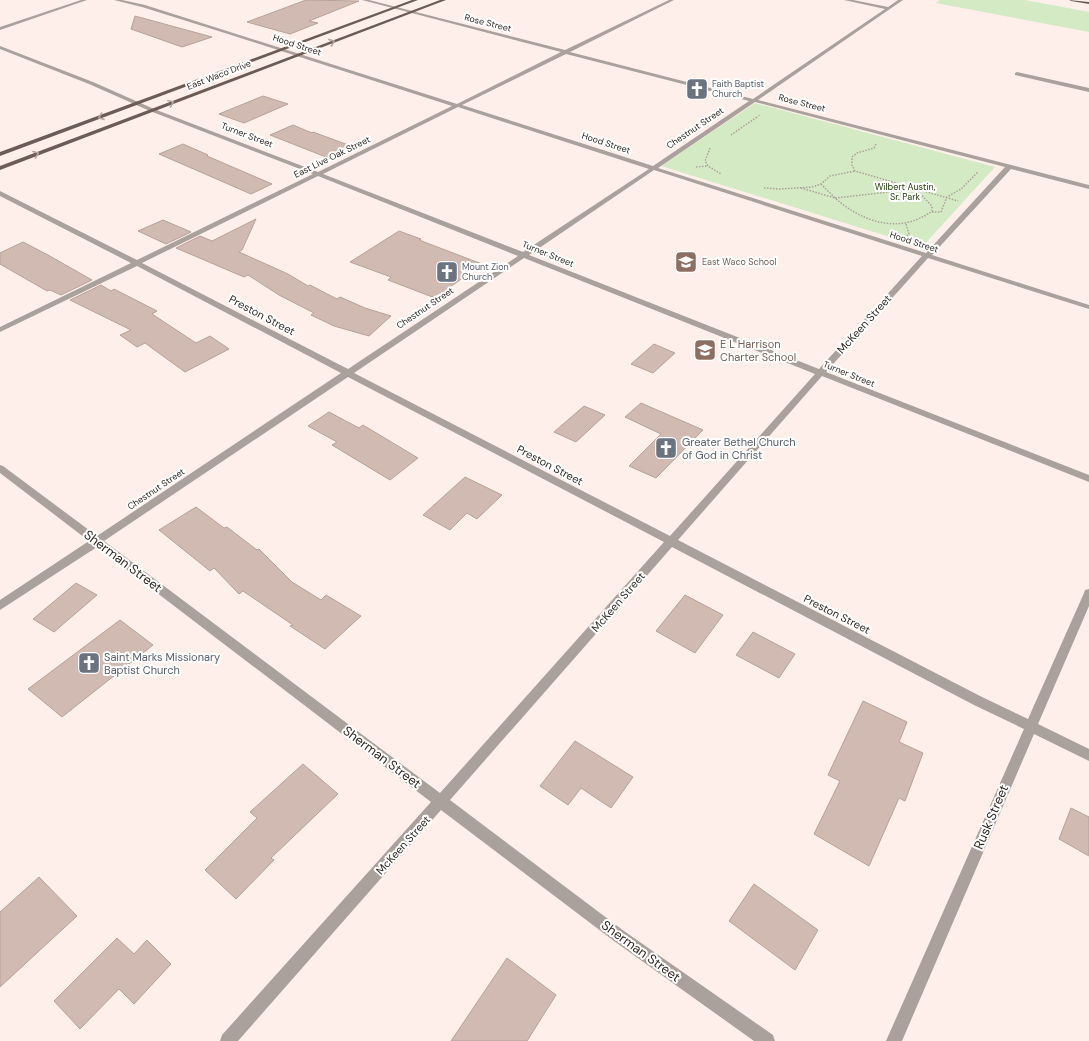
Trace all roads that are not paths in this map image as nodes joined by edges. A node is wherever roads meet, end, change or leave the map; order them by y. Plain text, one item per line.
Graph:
1 (85, 0) edge
2 (116, 0) edge
3 (364, 0) edge
4 (416, 0) edge
5 (444, 0) edge
6 (672, 0) edge
7 (846, 0) edge
8 (901, 0) edge
9 (1071, 0) edge
10 (1089, 3) edge
11 (395, 8) junction
12 (888, 8) junction
13 (411, 12) junction
14 (0, 29) edge
15 (0, 47) edge
16 (282, 50) junction
17 (566, 52) junction
18 (298, 55) junction
19 (1017, 74) dead end
20 (1089, 90) edge
21 (754, 100) junction
22 (137, 104) junction
23 (458, 106) junction
24 (152, 110) junction
25 (0, 154) edge
26 (1010, 166) junction
27 (0, 168) edge
28 (653, 168) junction
29 (319, 174) junction
30 (1089, 187) edge
31 (0, 194) edge
32 (523, 255) junction
33 (927, 256) junction
34 (137, 263) junction
35 (1089, 307) edge
36 (0, 330) edge
37 (347, 372) junction
38 (820, 373) junction
39 (0, 468) edge
40 (1089, 479) edge
41 (97, 541) junction
42 (671, 542) junction
43 (1089, 592) edge
44 (0, 606) edge
45 (1031, 726) junction
46 (1089, 755) edge
47 (441, 802) junction
48 (228, 1041) edge
49 (767, 1041) edge
50 (894, 1041) edge

1 - 14 street
2 - 16 street, Hood Street
3 - 11 street, Rose Street
4 - 11 main road, East Waco Drive
5 - 13 main road, East Waco Drive
6 - 17 street, East Live Oak Street
7 - 12 street
8 - 12 street, Chestnut Street
9 - 10 main road
11 - 13 street, Rose Street
11 - 16 main road, East Waco Drive
12 - 21 street, Chestnut Street
13 - 17 street, Rose Street
18 -> 13 main road, East Waco Drive
15 - 22 street, Turner Street
16 - 18 street, Hood Street
16 - 22 main road, East Waco Drive
17 - 21 street, Rose Street
17 - 23 street, East Live Oak Street
18 - 23 street, Hood Street
24 -> 18 main road, East Waco Drive
19 - 20 street
21 - 26 street, Rose Street
21 - 28 street, Chestnut Street
22 - 24 street, Turner Street
22 -> 25 main road, East Waco Drive
23 - 28 street, Hood Street
23 - 29 street, East Live Oak Street
27 -> 24 main road, East Waco Drive
24 - 29 street, Turner Street
26 - 30 street, Rose Street
26 - 33 street, McKeen Street
28 - 32 street, Chestnut Street
28 - 33 street, Hood Street
29 - 32 street, Turner Street
29 - 34 street, East Live Oak Street
31 - 34 street, Preston Street
32 - 37 street, Chestnut Street
32 - 38 street, Turner Street
33 - 35 street, Hood Street
33 - 38 street, McKeen Street
34 - 36 street, East Live Oak Street
34 - 37 street, Preston Street
37 - 41 street, Chestnut Street
37 - 42 street, Preston Street
38 - 40 street, Turner Street
38 - 42 street, McKeen Street
39 - 41 street, Sherman Street
41 - 44 street, Chestnut Street
41 - 47 street, Sherman Street
42 - 45 street, Preston Street
42 - 47 street, McKeen Street
43 - 45 street, Rusk Street
45 - 46 street, Preston Street
45 - 50 street, Rusk Street
47 - 48 street, McKeen Street
47 - 49 street, Sherman Street

